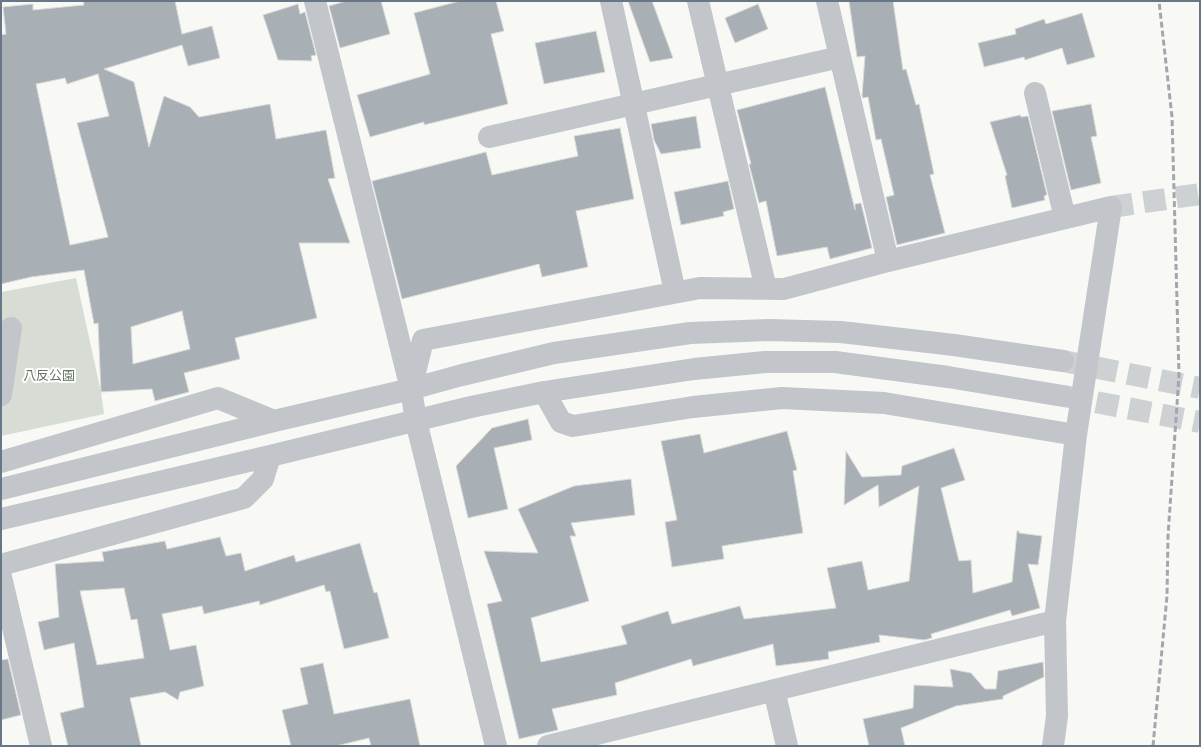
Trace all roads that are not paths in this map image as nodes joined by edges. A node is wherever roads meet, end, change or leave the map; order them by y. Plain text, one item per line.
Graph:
1 (315, 1) edge
2 (611, 1) edge
3 (698, 1) edge
4 (827, 1) edge
5 (840, 57) junction
6 (718, 85) junction
7 (1035, 93) dead end
8 (634, 104) junction
9 (489, 137) dead end
10 (1065, 218) junction
11 (888, 261) junction
12 (766, 289) junction
13 (675, 292) junction
14 (11, 328) dead end
15 (1063, 361) tunnel mouth
16 (411, 389) junction
17 (544, 392) junction
18 (1, 395) edge
19 (1063, 396) tunnel mouth
20 (274, 421) junction
21 (416, 421) junction
22 (1076, 434) junction
23 (270, 456) junction
24 (1, 462) edge
25 (1, 489) edge
26 (1, 519) edge
27 (1, 566) edge
28 (1, 577) edge
29 (1055, 621) junction
30 (774, 690) junction
31 (41, 746) edge
32 (496, 746) edge
33 (548, 746) edge
34 (787, 746) edge
35 (1053, 746) edge

1 - 16 street
2 - 8 street
3 - 6 street
4 - 5 street
5 - 6 street
5 - 11 street
6 - 8 street
6 - 12 street
7 - 10 street
8 - 9 street
8 - 13 street
10 - 11 street
10 - 22 street
11 - 12 street
12 - 13 street
13 - 16 street
14 - 18 street
15 - 16 street
16 - 20 street
16 - 21 street
17 - 19 street
17 - 21 street
17 - 22 street
20 - 24 street
20 - 25 street
21 - 23 street
21 - 32 street
22 - 29 street
23 - 26 street
23 - 27 street
28 - 31 street
29 - 30 street
29 - 35 street
30 - 33 street
30 - 34 street

